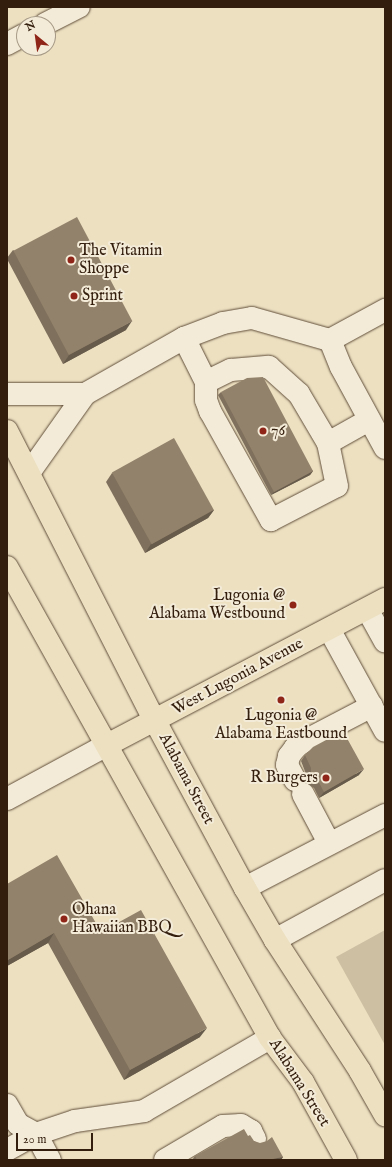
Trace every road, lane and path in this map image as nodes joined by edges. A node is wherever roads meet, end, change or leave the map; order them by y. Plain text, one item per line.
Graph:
1 (79, 7) edge
2 (56, 19) edge
3 (16, 39) edge
4 (7, 44) edge
5 (385, 310) edge
6 (184, 338) junction
7 (330, 340) junction
8 (206, 382) junction
9 (7, 394) edge
10 (85, 394) junction
11 (369, 420) junction
12 (7, 431) edge
13 (328, 443) junction
14 (385, 448) edge
15 (29, 473) junction
16 (7, 566) edge
17 (376, 604) edge
18 (329, 629) junction
19 (385, 641) edge
20 (372, 706) junction
21 (155, 720) junction
22 (385, 731) edge
23 (107, 745) junction
24 (7, 799) edge
25 (385, 815) edge
26 (329, 843) junction
27 (385, 880) edge
28 (245, 888) junction
29 (274, 940) junction
30 (270, 1038) junction
31 (7, 1105) edge
32 (385, 1115) edge
33 (36, 1134) junction
34 (255, 1139) edge
35 (7, 1150) edge
36 (50, 1160) edge
37 (165, 1160) edge
38 (346, 1160) edge

1 - 2 street
3 - 4 street
5 - 7 street
6 - 7 street
6 - 8 street
6 - 10 street
7 - 11 street
8 - 13 street
8 - 13 street
9 - 10 street
10 - 15 street
11 - 13 street
11 - 14 street
12 - 15 main road, Alabama Street
15 - 21 main road, Alabama Street
16 - 23 main road, Alabama Street
17 - 18 main road, West Lugonia Avenue
17 - 19 street
18 - 20 street
18 - 21 main road, West Lugonia Avenue
20 - 22 street
20 - 26 street
21 - 23 main road, West Lugonia Avenue
21 - 28 main road, Alabama Street
23 - 24 street, West Lugonia Avenue
23 - 30 main road, Alabama Street
25 - 26 street
26 - 28 street
27 - 29 street
28 - 29 main road, Alabama Street
29 - 32 main road, Alabama Street
30 - 33 street
30 - 38 main road, Alabama Street
31 - 33 street
33 - 35 street
33 - 36 street
34 - 37 street

